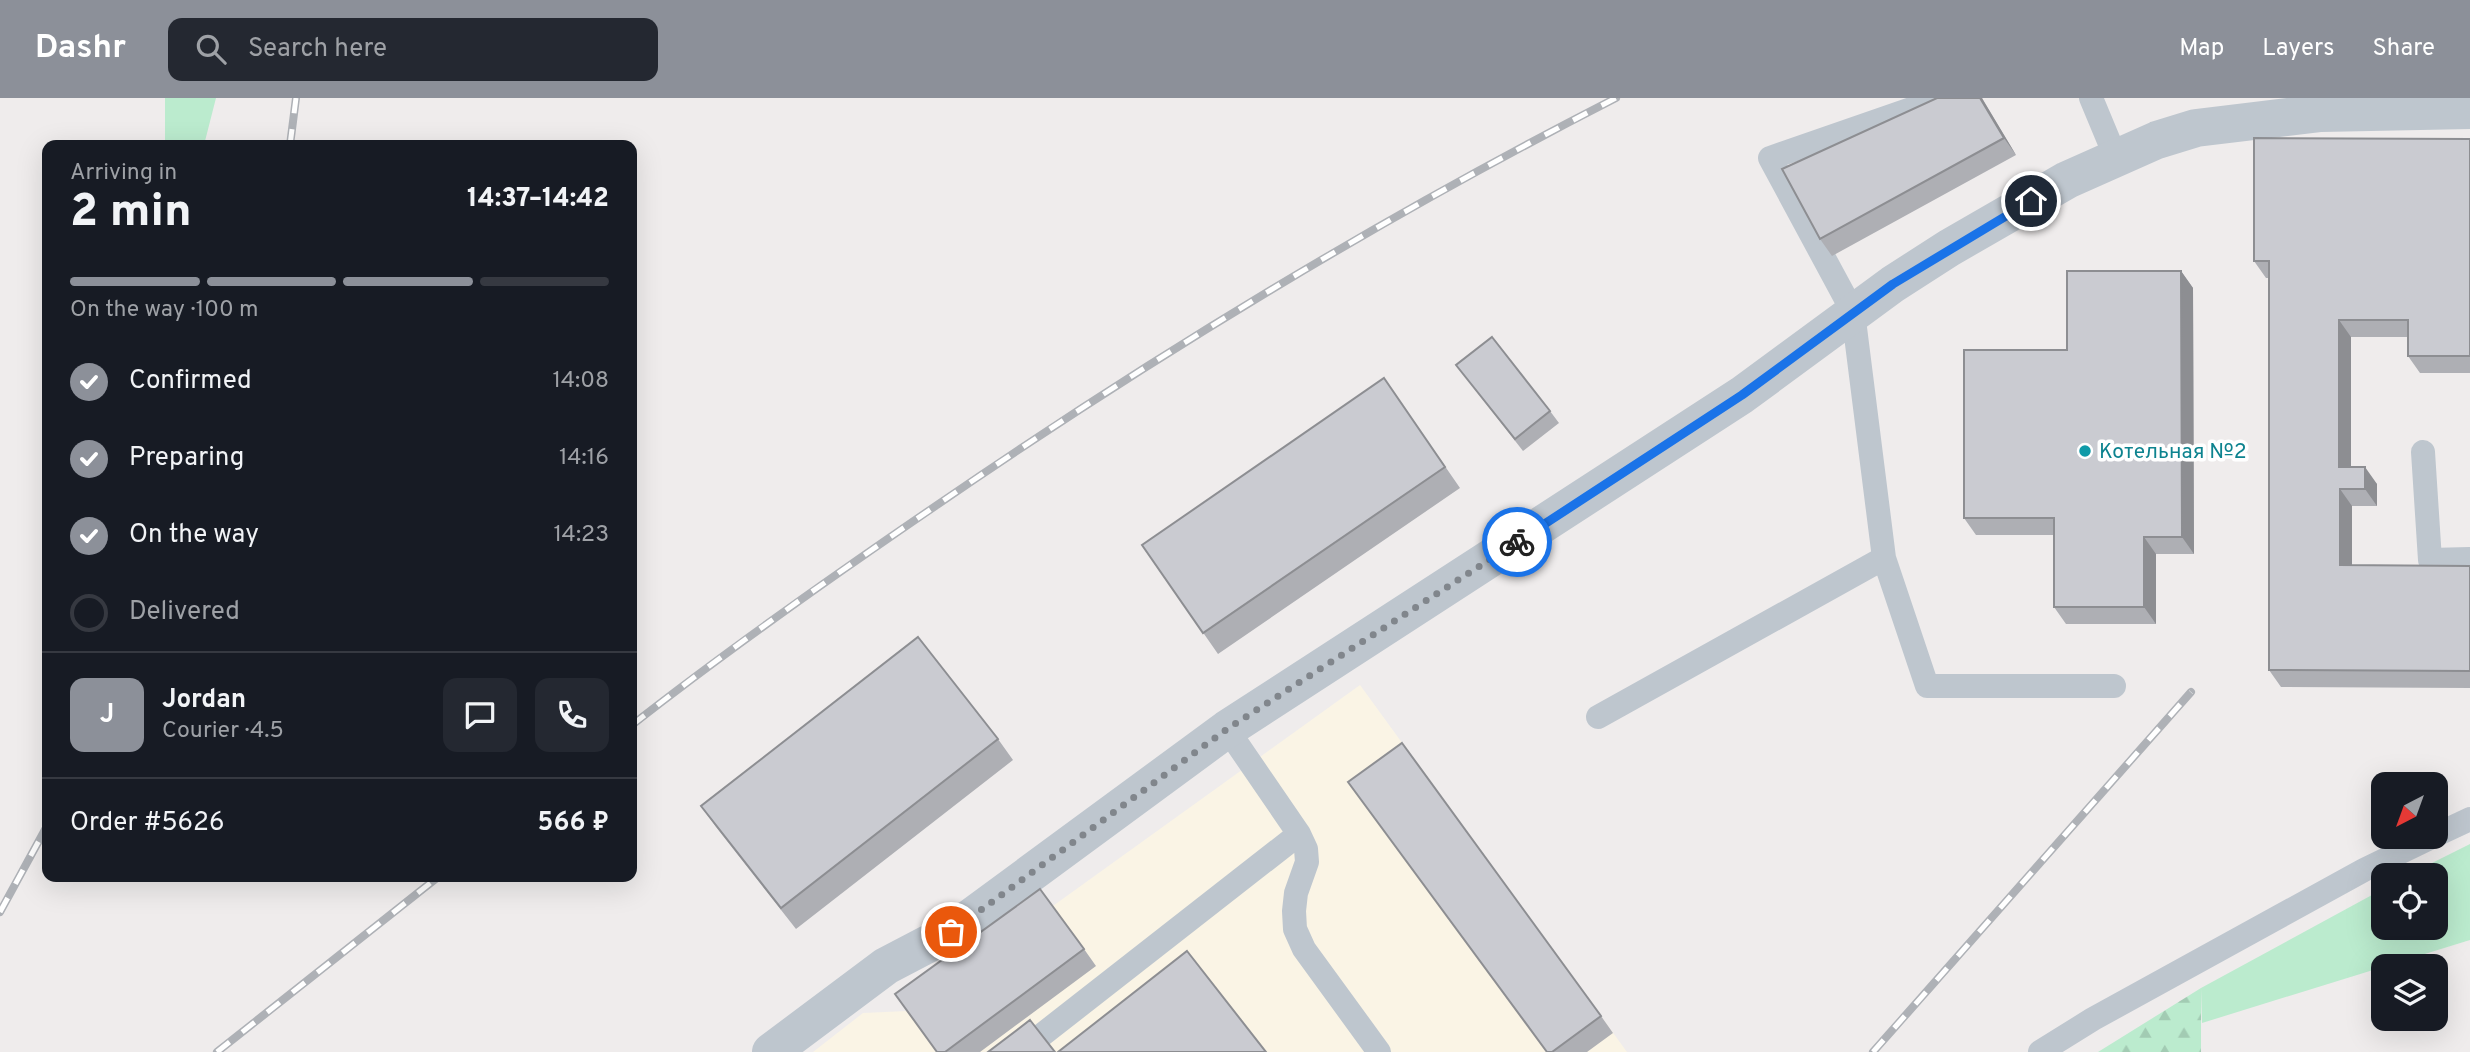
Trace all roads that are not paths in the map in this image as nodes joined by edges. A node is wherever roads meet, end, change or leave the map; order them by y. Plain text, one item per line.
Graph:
1 (1943, 98) edge
2 (2091, 98) edge
3 (2470, 110) edge
4 (2116, 158) junction
5 (1853, 312) junction
6 (2423, 452) dead end
7 (1884, 558) junction
8 (2470, 559) edge
9 (2115, 686) dead end
10 (1598, 718) dead end
11 (1227, 729) junction
12 (2470, 819) edge
13 (2448, 830) edge
14 (1300, 834) junction
15 (2408, 849) edge
16 (771, 1052) edge
17 (1020, 1052) edge
18 (1379, 1052) edge
19 (2040, 1052) edge

1 - 5 lane
2 - 4 lane
3 - 4 street
4 - 5 street
5 - 7 lane
5 - 11 street
6 - 8 lane
7 - 9 lane
7 - 10 lane
11 - 14 lane
11 - 16 street
12 - 13 lane
14 - 17 lane
14 - 18 lane
15 - 19 lane

